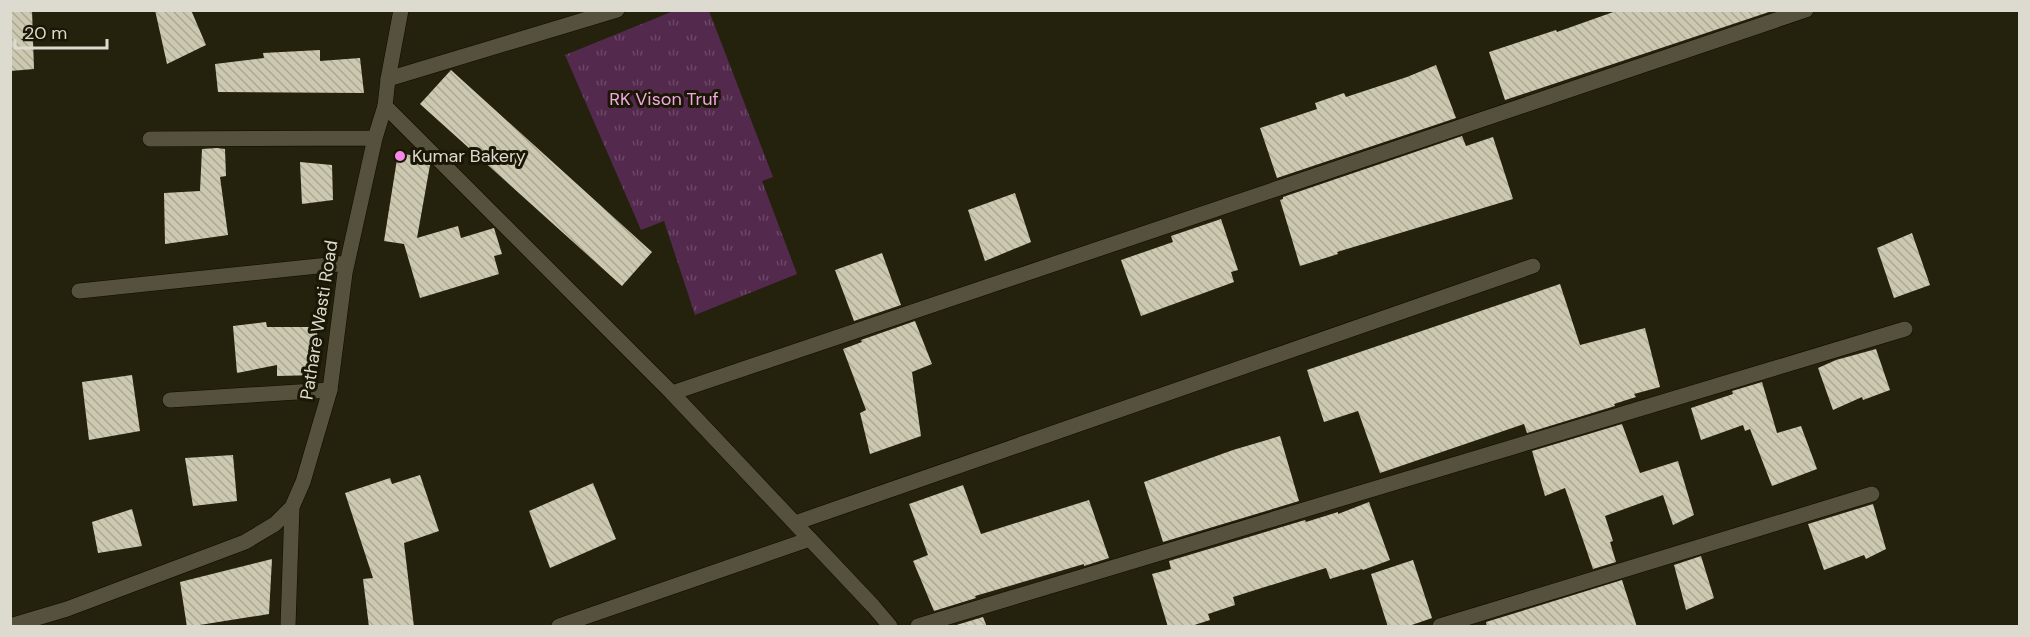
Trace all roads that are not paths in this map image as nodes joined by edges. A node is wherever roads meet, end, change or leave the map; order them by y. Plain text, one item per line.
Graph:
1 (401, 10) edge
2 (617, 10) edge
3 (1806, 10) edge
4 (388, 79) junction
5 (385, 106) junction
6 (375, 138) junction
7 (150, 139) dead end
8 (347, 263) junction
9 (1533, 266) dead end
10 (79, 291) dead end
11 (1905, 329) dead end
12 (330, 390) junction
13 (672, 393) junction
14 (170, 400) dead end
15 (1872, 494) dead end
16 (292, 507) junction
17 (795, 523) junction
18 (810, 539) junction
19 (10, 626) edge
20 (288, 627) edge
21 (559, 627) edge
22 (890, 627) edge
23 (918, 627) edge
24 (1440, 627) edge

1 - 4 street, Pathare Wasti Road
2 - 4 street
3 - 13 street
4 - 5 street, Pathare Wasti Road
5 - 6 street, Pathare Wasti Road
5 - 13 street
6 - 7 street
6 - 8 street, Pathare Wasti Road
8 - 10 street
8 - 12 street, Pathare Wasti Road
9 - 17 street
11 - 23 street
12 - 14 street
12 - 16 street, Pathare Wasti Road
13 - 17 street
15 - 24 street
16 - 19 street, Pathare Wasti Road
16 - 20 street
17 - 18 street
18 - 21 street
18 - 22 street

